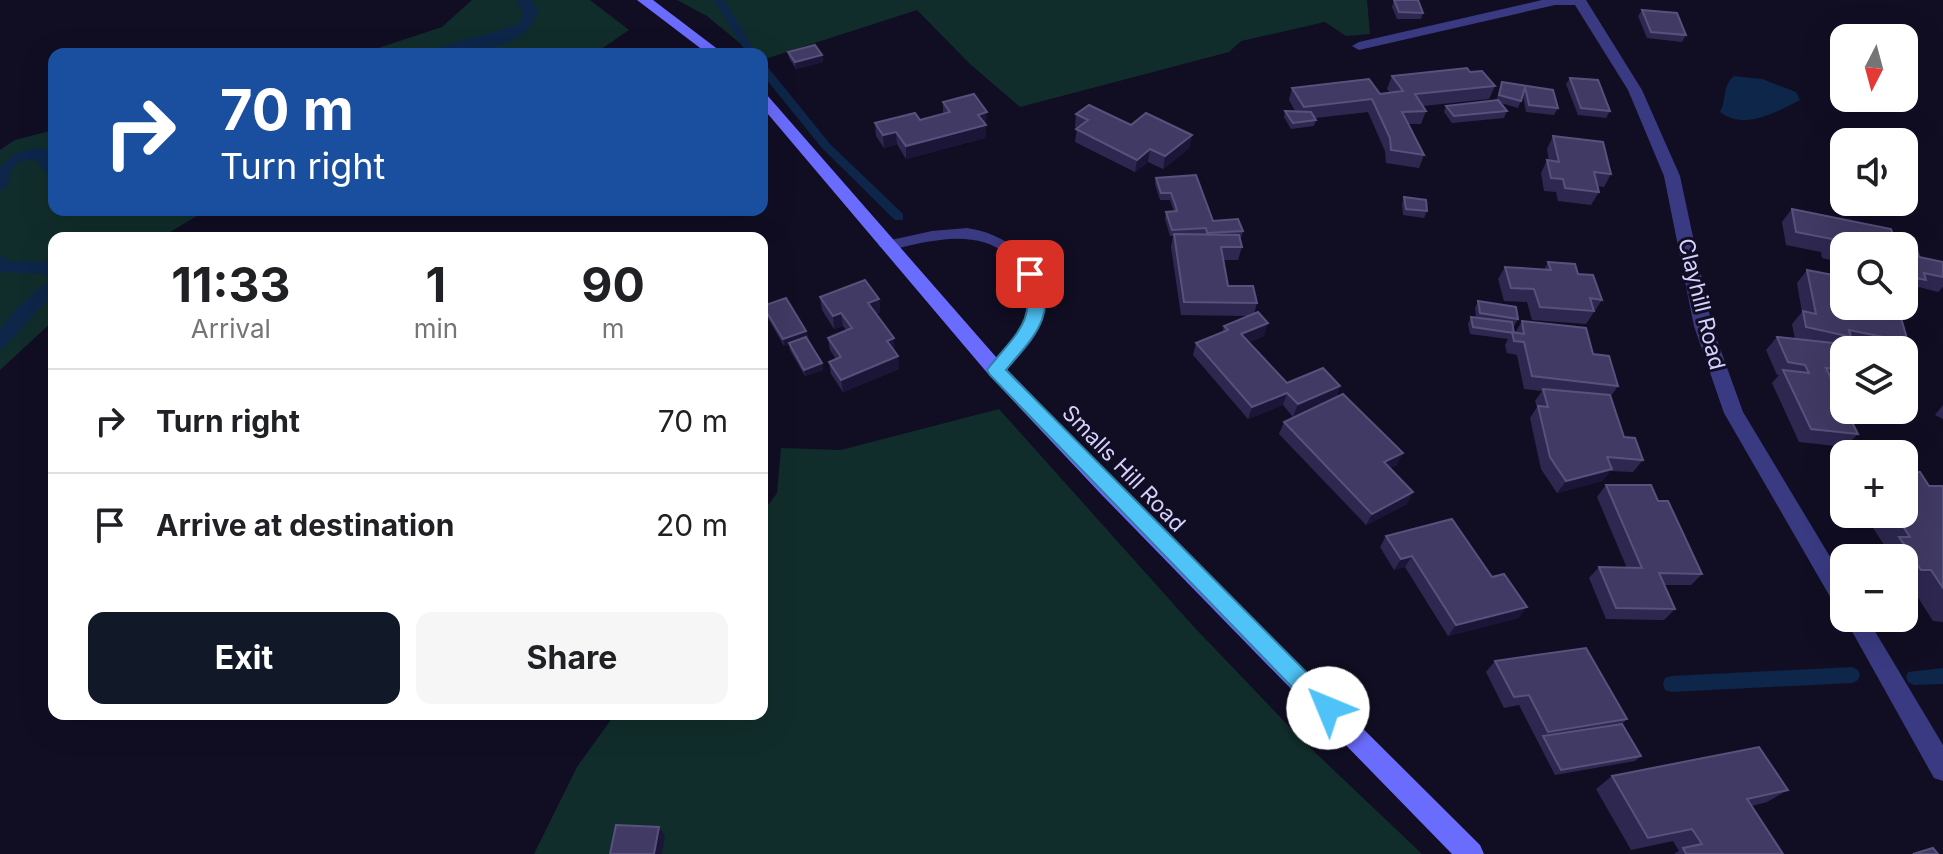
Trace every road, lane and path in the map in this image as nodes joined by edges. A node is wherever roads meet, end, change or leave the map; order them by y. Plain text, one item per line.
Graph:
1 (644, 0) edge
2 (1580, 0) edge
3 (1359, 46) dead end
4 (709, 48) edge
5 (768, 105) edge
6 (887, 246) junction
7 (996, 370) junction
8 (1830, 576) edge
9 (1863, 632) edge
10 (1943, 769) edge
11 (1471, 854) edge

1 - 4 street
2 - 3 street
2 - 8 street, Clayhill Road
5 - 6 street, Smalls Hill Road
6 - 7 street, Smalls Hill Road
6 - 7 lane
7 - 11 street, Smalls Hill Road
9 - 10 street

